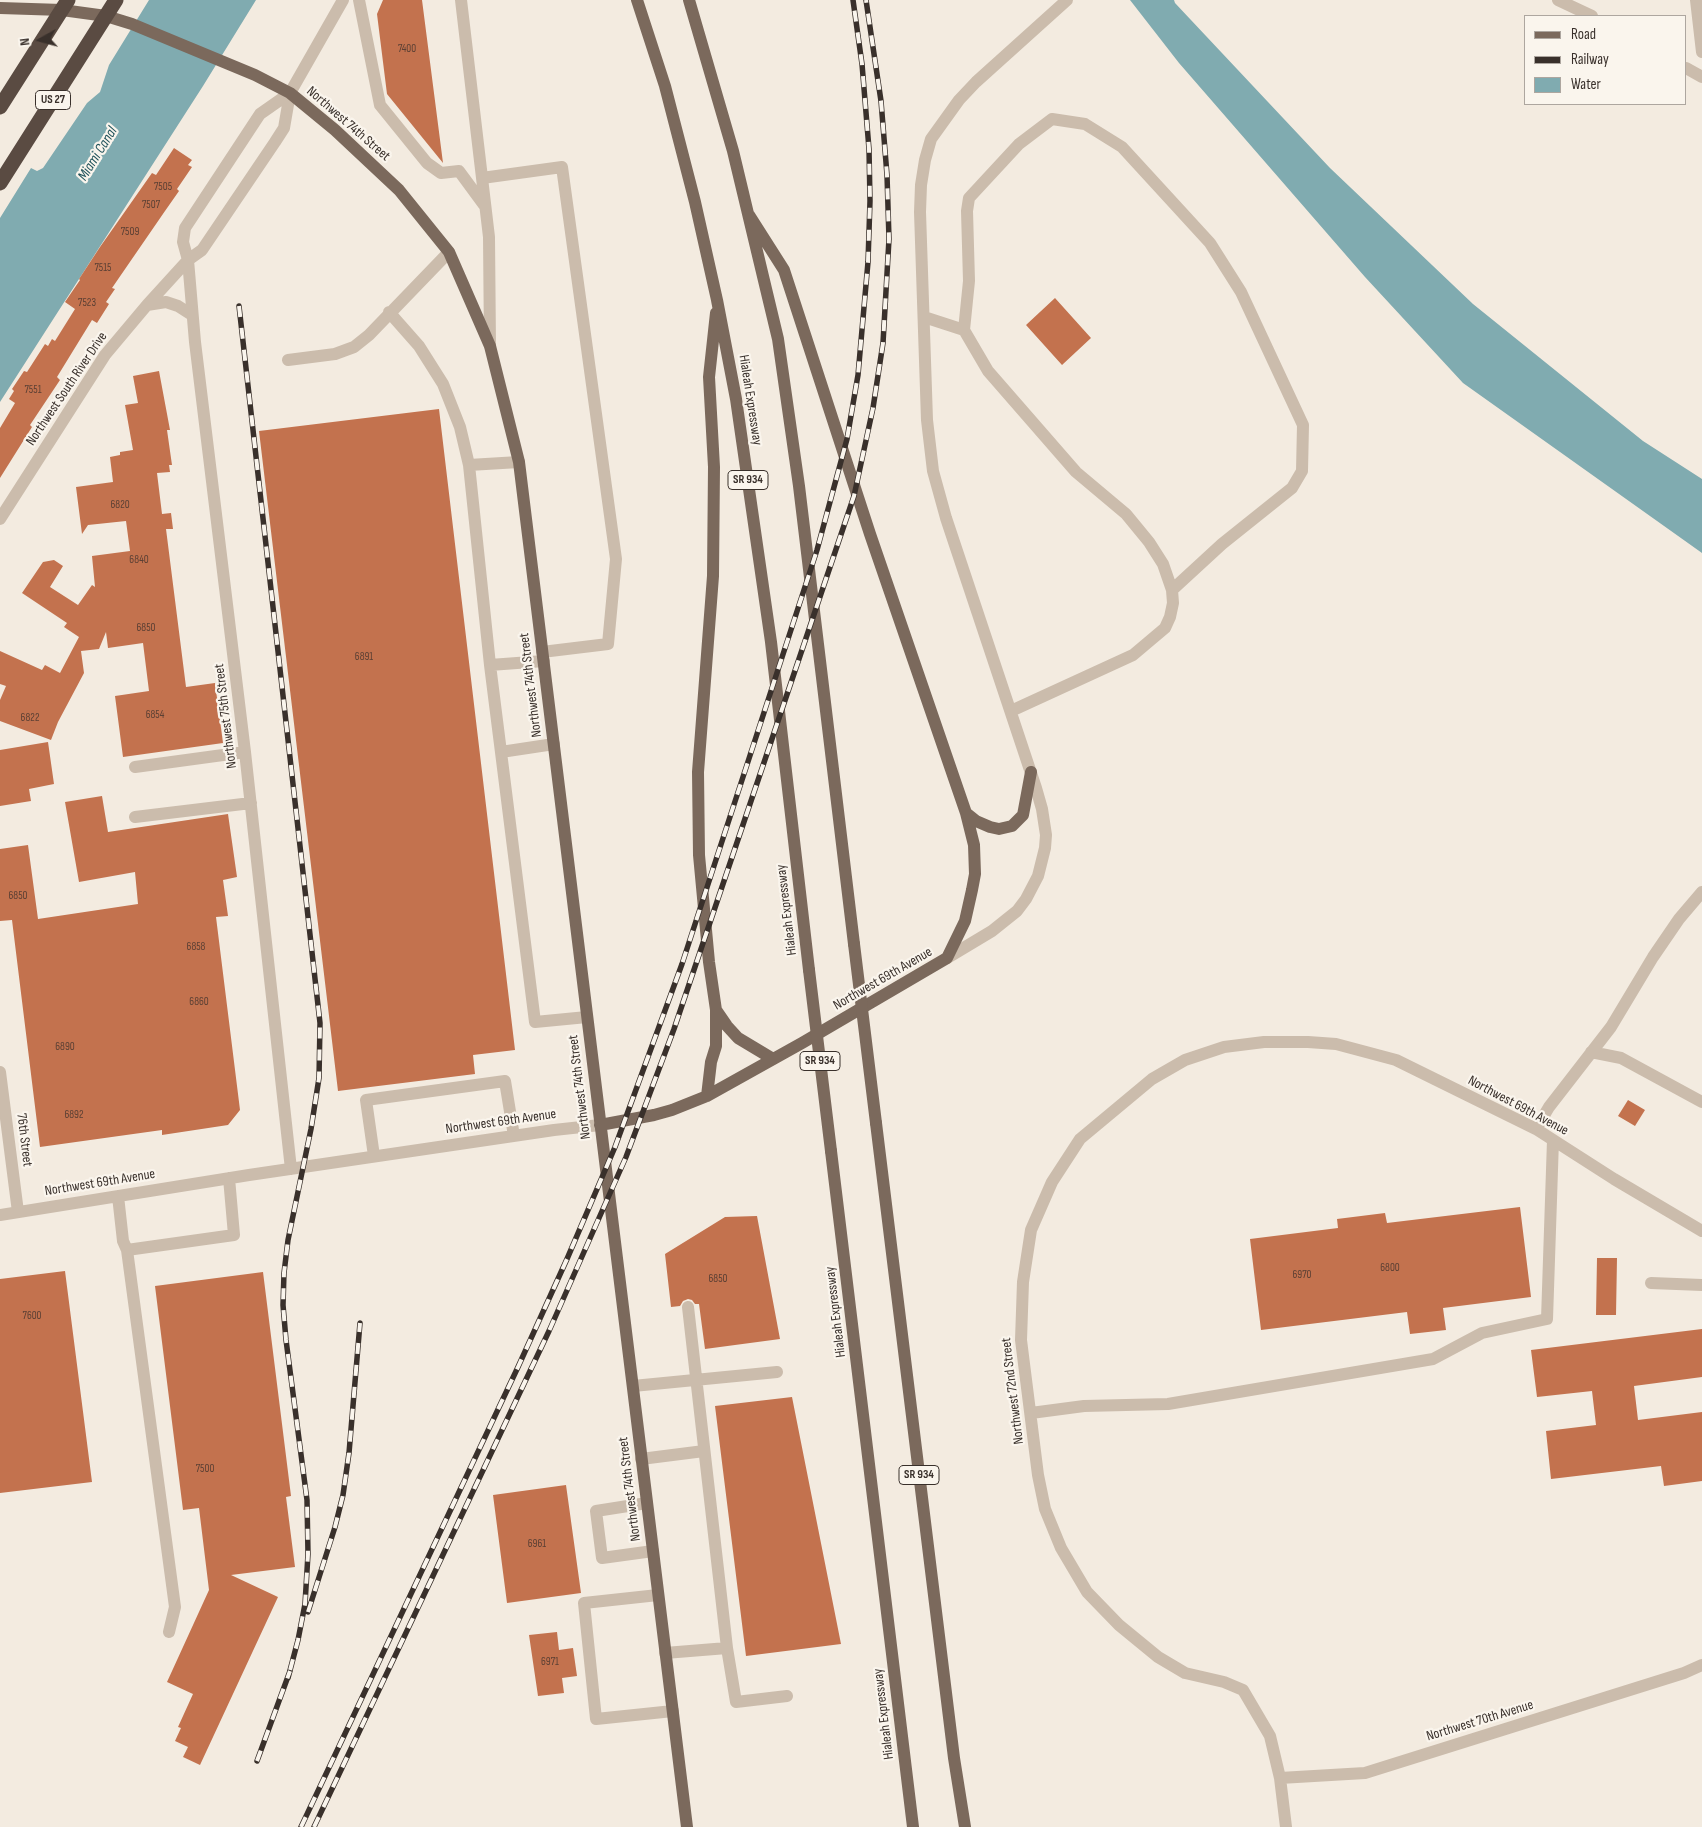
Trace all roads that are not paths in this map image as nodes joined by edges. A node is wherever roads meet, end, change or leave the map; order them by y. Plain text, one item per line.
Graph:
1 (116, 0) edge
2 (343, 0) edge
3 (359, 0) edge
4 (460, 0) edge
5 (637, 0) edge
6 (689, 0) edge
7 (1067, 0) edge
8 (1558, 0) edge
9 (1696, 0) edge
10 (65, 5) edge
11 (0, 8) edge
12 (1590, 15) edge
13 (106, 16) junction
14 (1702, 52) edge
15 (1687, 69) edge
16 (1702, 77) edge
17 (290, 94) junction
18 (0, 107) edge
19 (482, 178) junction
20 (0, 183) edge
21 (485, 207) junction
22 (749, 215) junction
23 (449, 252) junction
24 (188, 260) junction
25 (717, 300) junction
26 (147, 305) junction
27 (389, 312) junction
28 (192, 315) junction
29 (924, 317) junction
30 (964, 330) junction
31 (490, 346) junction
32 (288, 360) dead end
33 (519, 462) junction
34 (469, 466) junction
35 (0, 519) edge
36 (1172, 590) junction
37 (543, 657) junction
38 (490, 665) junction
39 (1011, 711) junction
40 (554, 744) junction
41 (246, 752) junction
42 (501, 752) junction
43 (136, 767) dead end
44 (1031, 772) junction
45 (251, 803) junction
46 (966, 813) junction
47 (135, 817) dead end
48 (1702, 892) edge
49 (947, 958) junction
50 (716, 1010) junction
51 (587, 1017) junction
52 (1336, 1044) joint
53 (1591, 1052) junction
54 (773, 1059) junction
55 (0, 1072) edge
56 (707, 1096) junction
57 (1702, 1102) edge
58 (600, 1125) junction
59 (1536, 1129) junction
60 (514, 1136) junction
61 (1553, 1140) junction
62 (374, 1156) junction
63 (291, 1169) junction
64 (229, 1178) junction
65 (118, 1196) junction
66 (18, 1212) junction
67 (0, 1215) edge
68 (1702, 1231) edge
69 (127, 1250) junction
70 (1651, 1284) dead end
71 (1702, 1285) edge
72 (688, 1307) dead end
73 (777, 1372) dead end
74 (695, 1380) junction
75 (633, 1386) junction
76 (1031, 1413) junction
77 (704, 1452) junction
78 (642, 1459) junction
79 (647, 1504) junction
80 (652, 1551) junction
81 (658, 1595) junction
82 (169, 1632) dead end
83 (727, 1648) junction
84 (665, 1653) junction
85 (1702, 1666) edge
86 (787, 1696) dead end
87 (673, 1711) junction
88 (1280, 1778) junction
89 (686, 1827) edge
90 (913, 1827) edge
91 (965, 1827) edge
92 (1286, 1827) edge

1 - 13 highway, US 27
2 - 17 street, Northwest South River Drive
3 - 21 street
4 - 19 street, Northwest 74th Street
5 - 25 main road, Hialeah Expressway / SR 934
6 - 22 main road, SR 934
7 - 29 street, Northwest 69th Avenue
8 - 12 street
9 - 14 street
10 - 11 main road, Northwest 74th Street
10 - 13 main road, Northwest 74th Street
10 - 18 highway
13 - 17 main road, Northwest 74th Street
13 - 20 highway, US 27
15 - 16 street
17 - 23 main road, Northwest 74th Street
17 - 24 street, Northwest South River Drive
17 - 24 street, Northwest South River Drive
19 - 21 street, Northwest 74th Street
19 - 37 street
21 - 31 street, Northwest 74th Street
22 - 46 main road
22 - 91 main road, SR 934, bridge
23 - 27 street
23 - 31 main road, Northwest 74th Street
24 - 26 street, Northwest South River Drive
24 - 28 street, Northwest 75th Street
25 - 50 main road
25 - 90 main road, Hialeah Expressway / SR 934, bridge
26 - 28 street
26 - 35 street, Northwest South River Drive
27 - 32 street
27 - 34 street
28 - 41 street, Northwest 75th Street
29 - 30 street
29 - 39 street, Northwest 69th Avenue
30 - 36 street
30 - 36 street
31 - 33 main road, Northwest 74th Street
33 - 34 street
33 - 37 main road, Northwest 74th Street
34 - 38 street
36 - 39 street
37 - 38 street
37 - 40 main road, Northwest 74th Street
38 - 42 street
39 - 44 street, Northwest 69th Avenue
40 - 42 street
40 - 51 main road, Northwest 74th Street
41 - 43 street
41 - 45 street, Northwest 75th Street
42 - 51 street
44 - 46 main road
44 - 49 street, Northwest 69th Avenue
45 - 47 street
45 - 63 street, Northwest 75th Street
46 - 49 main road
48 - 53 street
49 - 54 main road, Northwest 69th Avenue
50 - 54 main road
50 - 56 main road
51 - 58 main road, Northwest 74th Street
52 - 59 street, Northwest 69th Avenue
52 - 76 street, Northwest 72nd Street
53 - 57 street
53 - 59 street
54 - 56 main road, Northwest 69th Avenue
55 - 66 street, 76th Street
56 - 58 main road, Northwest 69th Avenue
58 - 60 street, Northwest 69th Avenue
58 - 75 main road, Northwest 74th Street
59 - 61 street, Northwest 69th Avenue
60 - 62 street, Northwest 69th Avenue
60 - 62 street
61 - 68 street, Northwest 69th Avenue
61 - 76 street
62 - 63 street, Northwest 69th Avenue
63 - 64 street, Northwest 69th Avenue
64 - 65 street, Northwest 69th Avenue
64 - 69 street
65 - 66 street, Northwest 69th Avenue
65 - 69 street
66 - 67 street, Northwest 69th Avenue
69 - 82 street
70 - 71 street
72 - 74 street
73 - 74 street
74 - 75 street
74 - 77 street
75 - 78 main road, Northwest 74th Street
76 - 88 street, Northwest 72nd Street
77 - 78 street
77 - 83 street
78 - 79 main road, Northwest 74th Street
79 - 80 main road, Northwest 74th Street
79 - 80 street
80 - 81 main road, Northwest 74th Street
81 - 84 main road, Northwest 74th Street
81 - 87 street
83 - 84 street
83 - 86 street
84 - 87 main road, Northwest 74th Street
85 - 88 street, Northwest 70th Avenue
87 - 89 main road, Northwest 74th Street
88 - 92 street, Northwest 72nd Street

